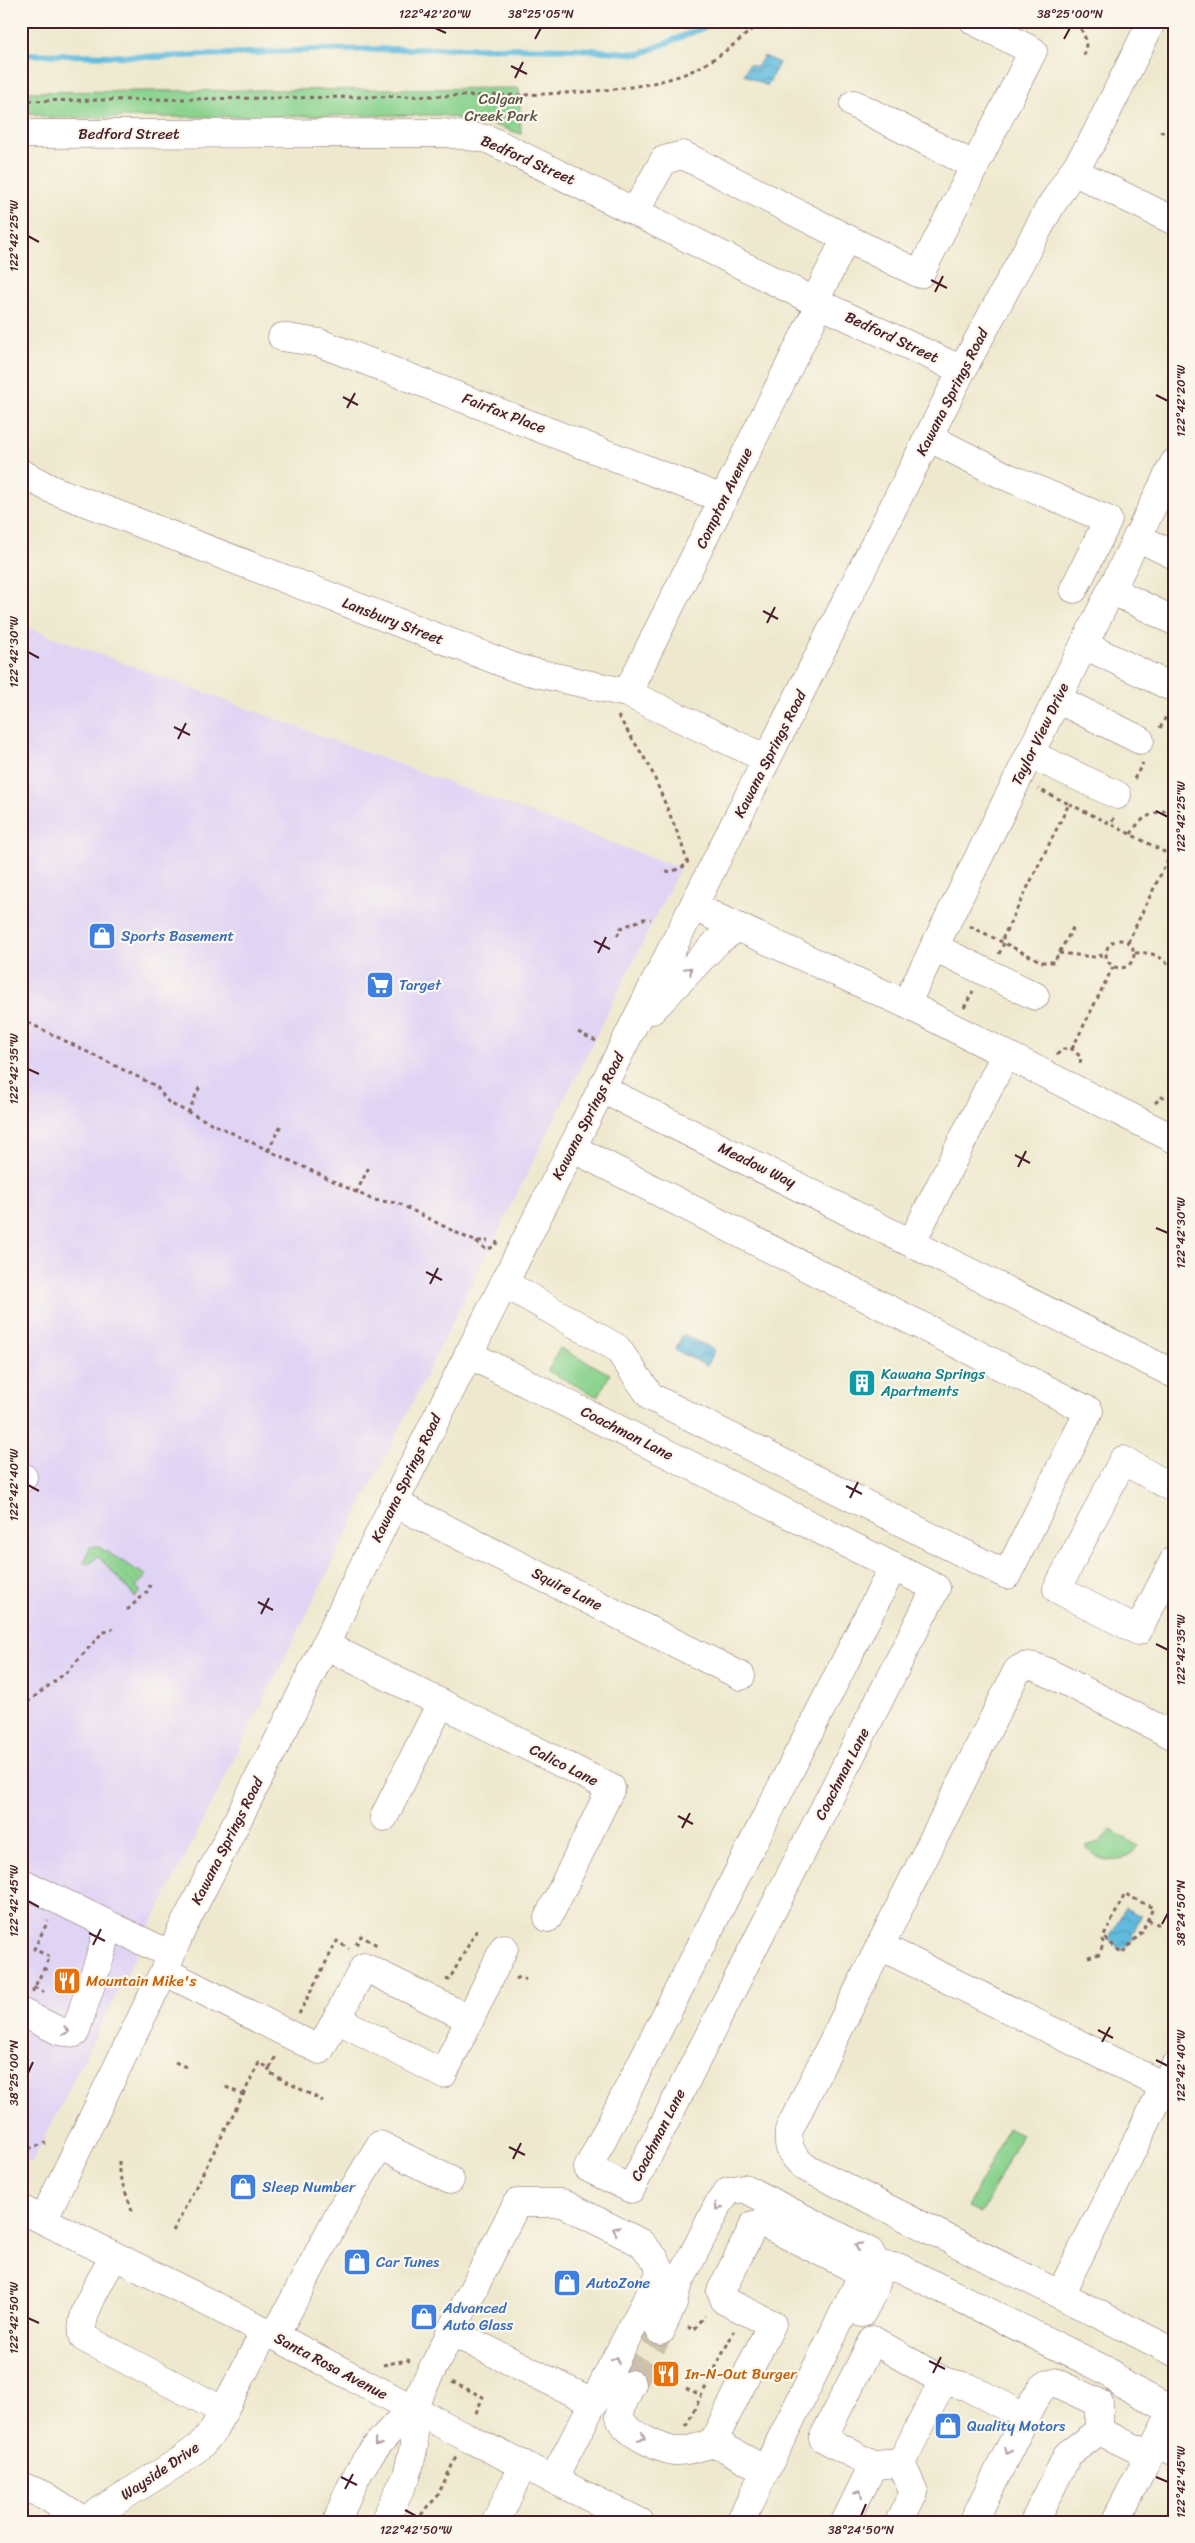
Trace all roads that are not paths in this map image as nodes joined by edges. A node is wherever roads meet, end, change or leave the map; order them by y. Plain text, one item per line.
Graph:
1 (974, 21) edge
2 (1152, 21) edge
3 (854, 104) dead end
4 (21, 134) edge
5 (975, 166) junction
6 (1074, 170) junction
7 (636, 210) junction
8 (1174, 221) edge
9 (846, 238) junction
10 (817, 302) junction
11 (282, 337) dead end
12 (962, 370) junction
13 (928, 437) junction
14 (1174, 463) edge
15 (21, 473) edge
16 (723, 500) junction
17 (1137, 537) junction
18 (1174, 555) edge
19 (1074, 589) dead end
20 (1111, 590) junction
21 (1174, 620) edge
22 (1084, 645) junction
23 (627, 693) junction
24 (1171, 694) edge
25 (1057, 699) junction
26 (1147, 746) road end
27 (1038, 758) junction
28 (767, 759) junction
29 (1122, 798) road end
30 (694, 907) junction
31 (738, 927) junction
32 (934, 947) junction
33 (1035, 996) dead end
34 (906, 1004) junction
35 (632, 1030) junction
36 (1005, 1055) junction
37 (602, 1089) junction
38 (1174, 1139) edge
39 (572, 1148) junction
40 (912, 1242) junction
41 (504, 1283) junction
42 (468, 1354) junction
43 (1174, 1374) edge
44 (1174, 1489) edge
45 (394, 1503) junction
46 (1174, 1560) edge
47 (893, 1567) junction
48 (325, 1644) junction
49 (741, 1676) dead end
50 (441, 1703) junction
51 (1174, 1736) edge
52 (384, 1817) dead end
53 (21, 1882) edge
54 (548, 1918) dead end
55 (108, 1926) junction
56 (880, 1946) junction
57 (504, 1948) dead end
58 (167, 1963) junction
59 (26, 2003) edge
60 (337, 2019) junction
61 (470, 2019) junction
62 (1171, 2081) edge
63 (450, 2180) dead end
64 (32, 2215) edge
65 (114, 2256) junction
66 (868, 2270) junction
67 (1060, 2294) junction
68 (450, 2331) junction
69 (660, 2331) tunnel mouth
70 (270, 2334) junction
71 (1174, 2352) edge
72 (943, 2381) junction
73 (632, 2384) tunnel mouth
74 (594, 2404) junction
75 (1006, 2407) dead end
76 (412, 2409) junction
77 (1173, 2409) edge
78 (224, 2411) junction
79 (1100, 2426) junction
80 (716, 2443) junction
81 (1160, 2450) edge
82 (901, 2463) junction
83 (523, 2464) junction
84 (874, 2465) junction
85 (554, 2478) junction
86 (761, 2479) junction
87 (21, 2486) edge
88 (607, 2514) edge
89 (86, 2521) edge
90 (338, 2522) edge
91 (384, 2522) edge
92 (496, 2522) edge
93 (640, 2522) edge
94 (740, 2522) edge
95 (845, 2522) edge
96 (899, 2522) edge
97 (973, 2522) edge
98 (1034, 2522) edge
99 (1115, 2522) edge

1 - 5 street
2 - 6 street, Kawana Springs Road
3 - 5 street
4 - 7 street, Bedford Street
5 - 9 street
6 - 8 street
6 - 12 street, Kawana Springs Road
7 - 9 street
7 - 10 street, Bedford Street
9 - 10 street, Compton Avenue
10 - 12 street, Bedford Street
10 - 16 street, Compton Avenue
11 - 16 street, Fairfax Place
12 - 13 street, Kawana Springs Road
13 - 19 street
13 - 28 street, Kawana Springs Road
14 - 17 street, Taylor View Drive
15 - 23 street, Lansbury Street
16 - 23 street, Compton Avenue
17 - 18 street
17 - 20 street, Taylor View Drive
20 - 21 street
20 - 22 street, Taylor View Drive
22 - 24 street
22 - 25 street, Taylor View Drive
23 - 28 street, Lansbury Street
25 - 26 street
25 - 27 street, Taylor View Drive
27 - 29 street
27 - 32 street, Taylor View Drive
28 - 30 street, Kawana Springs Road
30 - 31 street
30 - 35 street, Kawana Springs Road
31 - 34 street
35 -> 31 street
32 - 33 street
32 - 34 street, Taylor View Drive
34 - 36 street
35 - 37 street, Kawana Springs Road
36 - 38 street
36 - 40 street
37 - 39 street, Kawana Springs Road
37 - 40 street, Meadow Way
39 - 41 street, Kawana Springs Road
39 - 41 street
40 - 43 street, Meadow Way
41 - 42 street, Kawana Springs Road
42 - 45 street, Kawana Springs Road
42 - 47 street, Coachman Lane
44 - 46 street
45 - 48 street, Kawana Springs Road
45 - 49 street, Squire Lane
47 - 47 street, Coachman Lane
48 - 50 street, Calico Lane
48 - 58 street, Kawana Springs Road
50 - 52 street
50 - 54 street, Calico Lane
51 - 56 street
53 - 55 street
55 - 58 street
59 -> 55 street
56 - 62 street
56 - 67 street
57 - 61 street
58 - 60 street
58 - 64 street, Kawana Springs Road
60 - 61 street
60 - 61 street
62 - 67 street
63 - 70 street, Wayside Drive
64 - 65 street, Santa Rosa Avenue
65 - 70 street, Santa Rosa Avenue
65 - 78 street
66 -> 69 street
66 - 77 street
66 - 80 street
66 - 86 street
67 - 71 street
68 - 74 street
74 -> 68 street
68 - 76 street
70 - 76 street, Santa Rosa Avenue
70 - 78 street, Wayside Drive
72 - 75 street
72 - 82 street
72 - 84 street
73 -> 80 street
74 - 85 street
76 - 83 street, Santa Rosa Avenue
76 -> 90 street
76 - 91 street
77 - 81 street
78 - 89 street, Wayside Drive
79 - 81 street
79 -> 97 street
79 - 98 street
80 - 86 street
81 - 99 street
82 - 84 street
82 - 96 street
83 - 85 street, Santa Rosa Avenue
83 - 92 street
95 -> 84 street
85 - 88 street, Santa Rosa Avenue
86 - 94 street
87 - 89 street, Wayside Drive
88 - 93 street, Santa Rosa Avenue

